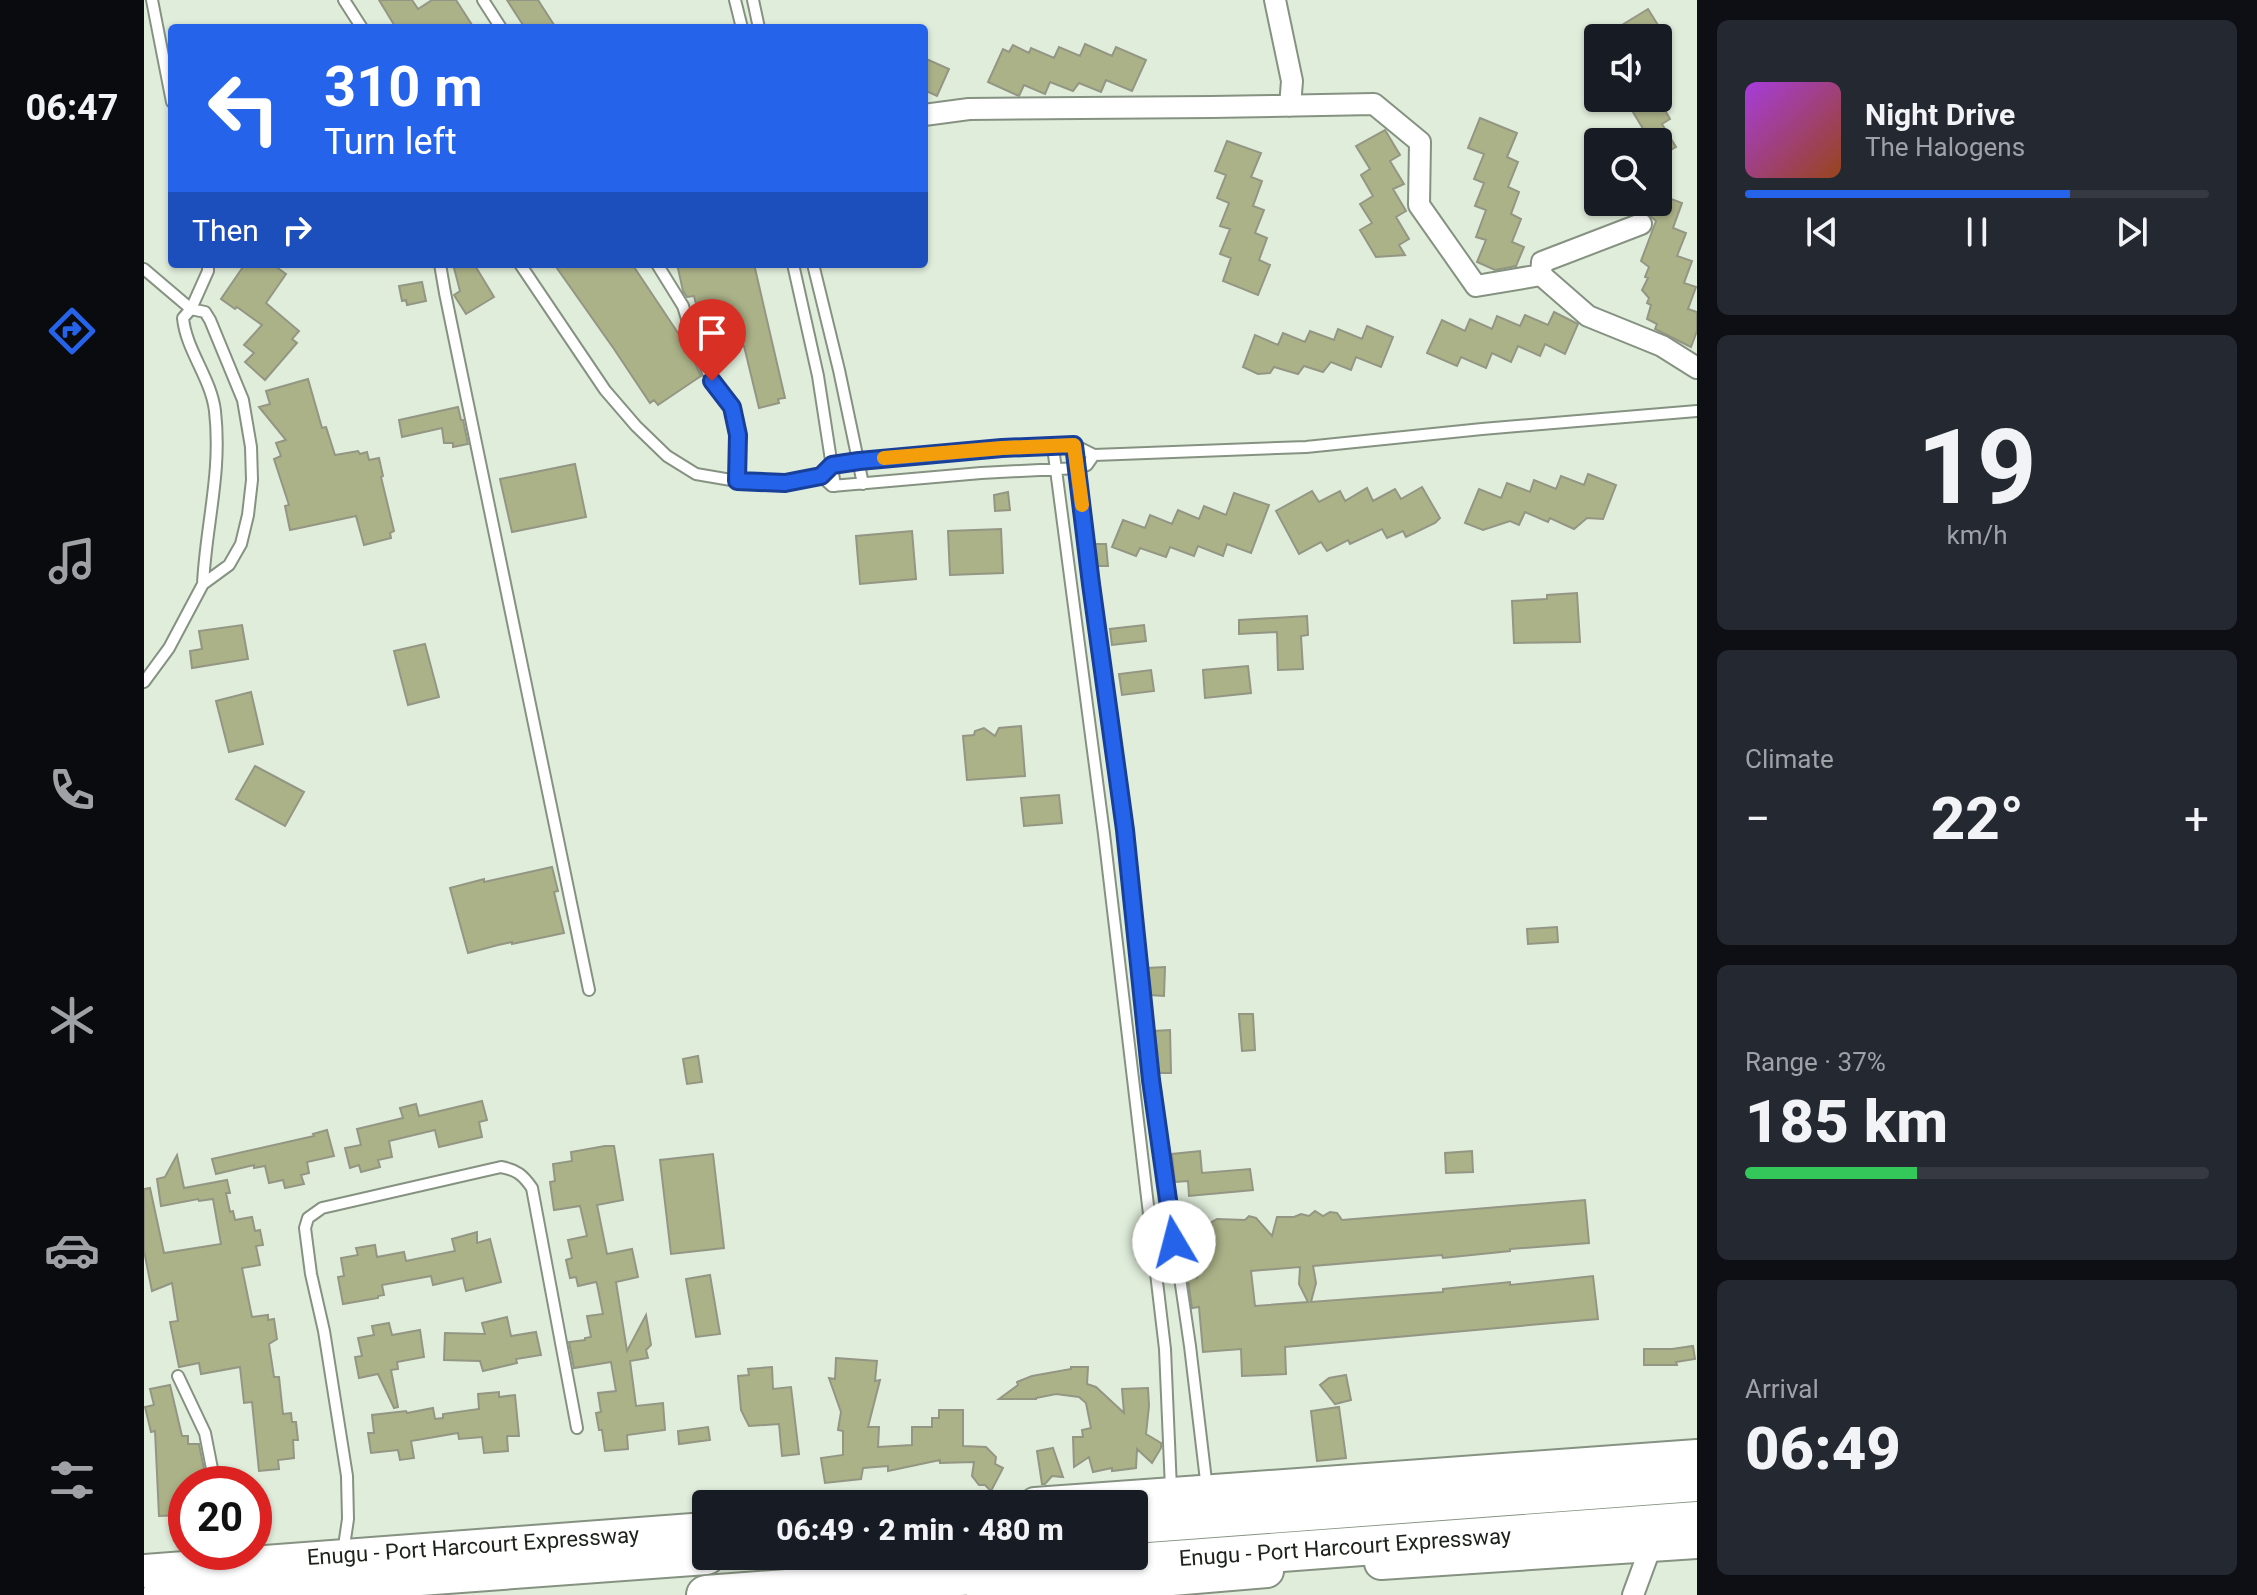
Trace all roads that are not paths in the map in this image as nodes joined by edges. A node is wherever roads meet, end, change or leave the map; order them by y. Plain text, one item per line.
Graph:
1 (152, 0) edge
2 (344, 0) edge
3 (483, 0) edge
4 (735, 0) edge
5 (753, 0) edge
6 (1275, 0) edge
7 (359, 24) edge
8 (498, 24) edge
9 (741, 24) edge
10 (758, 24) edge
11 (168, 82) edge
12 (1290, 106) junction
13 (928, 114) edge
14 (1641, 224) dead end
15 (208, 268) edge
16 (441, 268) edge
17 (523, 268) edge
18 (659, 268) edge
19 (794, 268) edge
20 (814, 268) edge
21 (144, 269) edge
22 (1541, 275) junction
23 (191, 309) junction
24 (1697, 368) edge
25 (1697, 411) edge
26 (1074, 445) junction
27 (1053, 447) junction
28 (1094, 455) junction
29 (859, 461) junction
30 (832, 465) junction
31 (1078, 468) junction
32 (1056, 469) junction
33 (821, 476) junction
34 (737, 481) junction
35 (863, 484) junction
36 (835, 486) junction
37 (203, 584) junction
38 (144, 682) edge
39 (589, 990) dead end
40 (178, 1376) dead end
41 (577, 1428) dead end
42 (1697, 1456) edge
43 (212, 1466) edge
44 (1697, 1482) edge
45 (1208, 1491) junction
46 (1171, 1494) junction
47 (1148, 1496) edge
48 (1697, 1521) edge
49 (1148, 1523) edge
50 (692, 1530) edge
51 (1697, 1542) edge
52 (1651, 1546) junction
53 (343, 1555) junction
54 (692, 1556) edge
55 (272, 1557) edge
56 (173, 1570) edge
57 (151, 1575) edge
58 (1217, 1586) edge
59 (706, 1595) edge
60 (983, 1595) edge
61 (1633, 1595) edge

1 - 11 lane
2 - 7 lane
3 - 8 lane
4 - 9 lane
5 - 10 lane
6 - 12 street
12 - 13 street
12 - 22 street
14 - 22 street
15 - 23 lane
16 - 39 lane
17 - 34 lane
18 - 34 lane
19 - 30 lane
20 - 29 lane
21 - 23 lane
22 - 24 street
23 - 37 lane
23 - 37 lane
25 - 28 lane
26 - 27 lane
26 - 28 lane
26 - 31 lane
27 - 29 lane
27 - 32 lane
28 - 31 lane
29 - 30 lane
29 - 35 lane
30 - 33 lane
30 - 36 lane
31 - 32 lane
31 - 45 lane
32 - 35 lane
32 - 46 lane
33 - 34 lane
33 - 36 lane
35 - 36 lane
37 - 38 lane
40 - 43 lane
41 - 53 lane
42 - 45 main road
44 - 49 highway, Enugu - Port Harcourt Expressway
45 - 46 main road
46 - 47 main road
48 - 59 highway, Enugu - Port Harcourt Expressway
50 - 53 main road, Enugu - Port Harcourt Expressway
51 - 52 main road, Enugu - Port Harcourt Expressway
52 - 58 main road, Enugu - Port Harcourt Expressway
52 - 61 street
53 - 55 main road, Enugu - Port Harcourt Expressway
54 - 57 highway, Enugu - Port Harcourt Expressway
56 - 57 main road, Enugu - Port Harcourt Expressway
58 - 60 main road, Enugu - Port Harcourt Expressway

